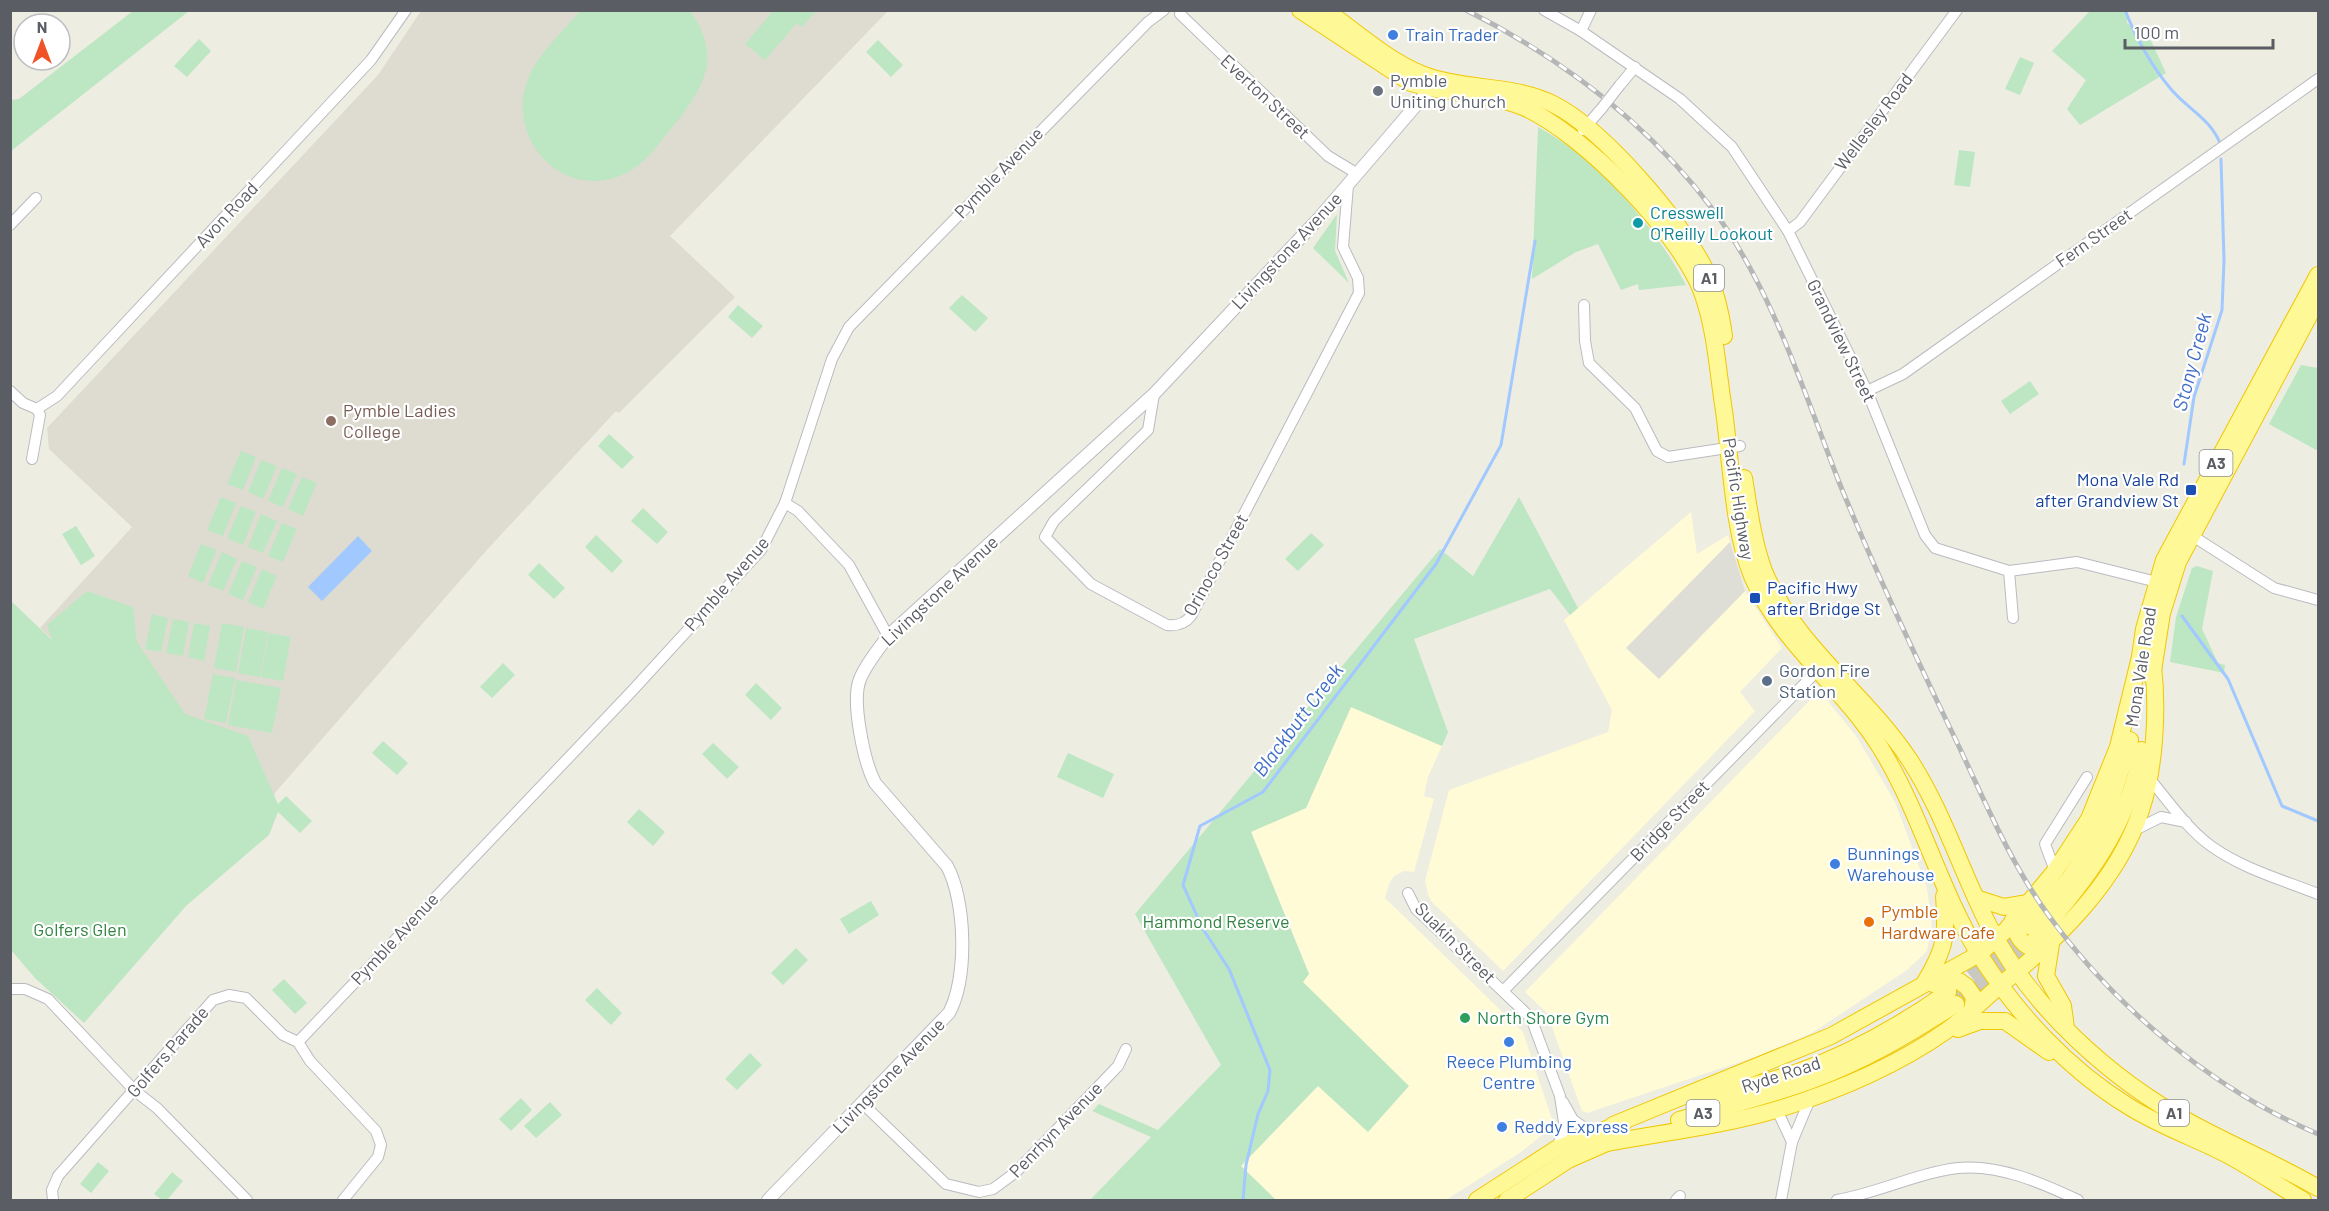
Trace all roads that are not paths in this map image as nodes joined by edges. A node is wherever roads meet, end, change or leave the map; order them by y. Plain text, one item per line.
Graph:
1 (406, 10) edge
2 (1166, 10) edge
3 (1300, 10) edge
4 (1325, 10) edge
5 (1544, 10) edge
6 (1591, 10) edge
7 (1957, 10) edge
8 (1182, 12) edge
9 (1581, 31) junction
10 (1635, 68) junction
11 (2319, 80) edge
12 (1432, 83) junction
13 (1581, 132) junction
14 (1356, 173) junction
15 (1348, 185) junction
16 (36, 198) dead end
17 (10, 225) edge
18 (1788, 231) junction
19 (2319, 275) edge
20 (2319, 299) edge
21 (1584, 305) dead end
22 (10, 391) edge
23 (1867, 391) junction
24 (1154, 394) junction
25 (38, 409) junction
26 (1735, 447) junction
27 (32, 459) dead end
28 (785, 503) junction
29 (2191, 535) junction
30 (2009, 571) junction
31 (2157, 582) junction
32 (2319, 600) edge
33 (2013, 618) dead end
34 (888, 636) junction
35 (1812, 645) junction
36 (2146, 664) junction
37 (1817, 670) junction
38 (2087, 777) dead end
39 (2148, 777) junction
40 (2186, 822) junction
41 (2133, 831) junction
42 (2055, 871) junction
43 (1942, 878) junction
44 (1408, 893) dead end
45 (2319, 894) edge
46 (1976, 898) junction
47 (2028, 903) junction
48 (2032, 932) junction
49 (1997, 939) junction
50 (1979, 954) junction
51 (2018, 973) junction
52 (1923, 985) junction
53 (2001, 986) junction
54 (10, 989) edge
55 (1504, 990) junction
56 (1972, 1012) junction
57 (2067, 1029) junction
58 (1945, 1032) junction
59 (298, 1042) junction
60 (1126, 1049) dead end
61 (2059, 1053) junction
62 (135, 1091) junction
63 (1560, 1096) junction
64 (1810, 1099) junction
65 (862, 1103) junction
66 (1777, 1110) junction
67 (1613, 1125) junction
68 (1596, 1138) junction
69 (1792, 1142) junction
70 (1556, 1149) junction
71 (2319, 1188) edge
72 (980, 1196) edge
73 (53, 1200) edge
74 (247, 1200) edge
75 (343, 1200) edge
76 (768, 1200) edge
77 (1477, 1200) edge
78 (1507, 1200) edge
79 (1781, 1200) edge
80 (1837, 1200) edge
81 (2078, 1200) edge
82 (2303, 1200) edge

1 - 25 street, Avon Road
2 - 8 street, Pymble Avenue
2 - 28 street, Pymble Avenue
3 - 12 highway, Pacific Highway / A1
4 - 12 highway, Pacific Highway / A1
5 - 9 street, Grandview Street
6 - 9 street
7 - 18 street, Wellesley Road
8 - 14 street, Everton Street
9 - 10 street, Grandview Street
10 - 13 street, bridge
10 - 18 street, Grandview Street
11 - 23 street, Fern Street
12 - 13 highway, Pacific Highway / A1
12 - 14 street, Livingstone Avenue
13 - 26 highway, Pacific Highway / A1
14 - 15 street, Livingstone Avenue
15 - 24 street, Livingstone Avenue
15 - 24 street, Orinoco Street
16 - 17 street
18 - 23 street, Grandview Street
19 - 31 highway, Mona Vale Road / A3
20 - 29 highway, Mona Vale Road / A3
21 - 26 street
22 - 25 street
23 - 30 street, Grandview Street
24 - 34 street, Livingstone Avenue
25 - 27 street
26 - 35 highway, Pacific Highway / A1
26 - 37 highway, Pacific Highway / A1
28 - 34 street
28 - 59 street, Pymble Avenue
29 - 32 street
29 - 36 highway, Mona Vale Road / A3
30 - 31 street, Grandview Street
30 - 33 street
31 - 36 highway, Mona Vale Road / A3
34 - 65 street, Livingstone Avenue
35 - 37 street
35 - 46 highway, Pacific Highway / A1
36 - 39 highway
36 - 42 highway
36 - 48 highway, Mona Vale Road / A3
37 - 43 highway, Pacific Highway / A1
37 - 55 street, Bridge Street
38 - 42 street
39 - 40 street
39 - 41 highway
40 - 41 street
40 - 45 street
41 - 48 highway
42 - 47 highway
43 - 50 highway, Pacific Highway / A1
43 - 52 highway
44 - 55 street, Suakin Street
46 - 47 highway
46 - 49 highway, Pacific Highway / A1
47 - 48 highway
48 - 49 highway
48 - 51 highway
48 - 57 highway
49 - 50 highway
49 - 51 highway, Pacific Highway / A1
50 - 52 highway
50 - 53 highway, Pacific Highway / A1
51 - 53 highway
51 - 57 highway, Pacific Highway / A1
52 - 56 highway
52 - 67 highway
53 - 56 highway
53 - 61 highway, Pacific Highway / A1
54 - 62 street
55 - 63 street, Suakin Street
56 - 58 highway
57 - 71 highway, Pacific Highway / A1
58 - 61 highway
58 - 64 highway
59 - 62 street, Golfers Parade
59 - 75 street, Golfers Parade
60 - 72 street, Penrhyn Avenue
61 - 82 highway, Pacific Highway / A1
62 - 73 street, Golfers Parade
62 - 74 street
63 - 68 street
63 - 70 street
64 - 66 highway
64 - 69 street
65 - 72 street, Penrhyn Avenue
65 - 76 street, Livingstone Avenue
66 - 68 highway
66 - 69 street
67 - 68 highway, Ryde Road / A3
67 - 68 highway, Ryde Road / A3
68 - 70 highway, Ryde Road / A3
68 - 78 highway, Ryde Road / A3
69 - 79 street
70 - 77 highway, Ryde Road / A3
80 - 81 street

